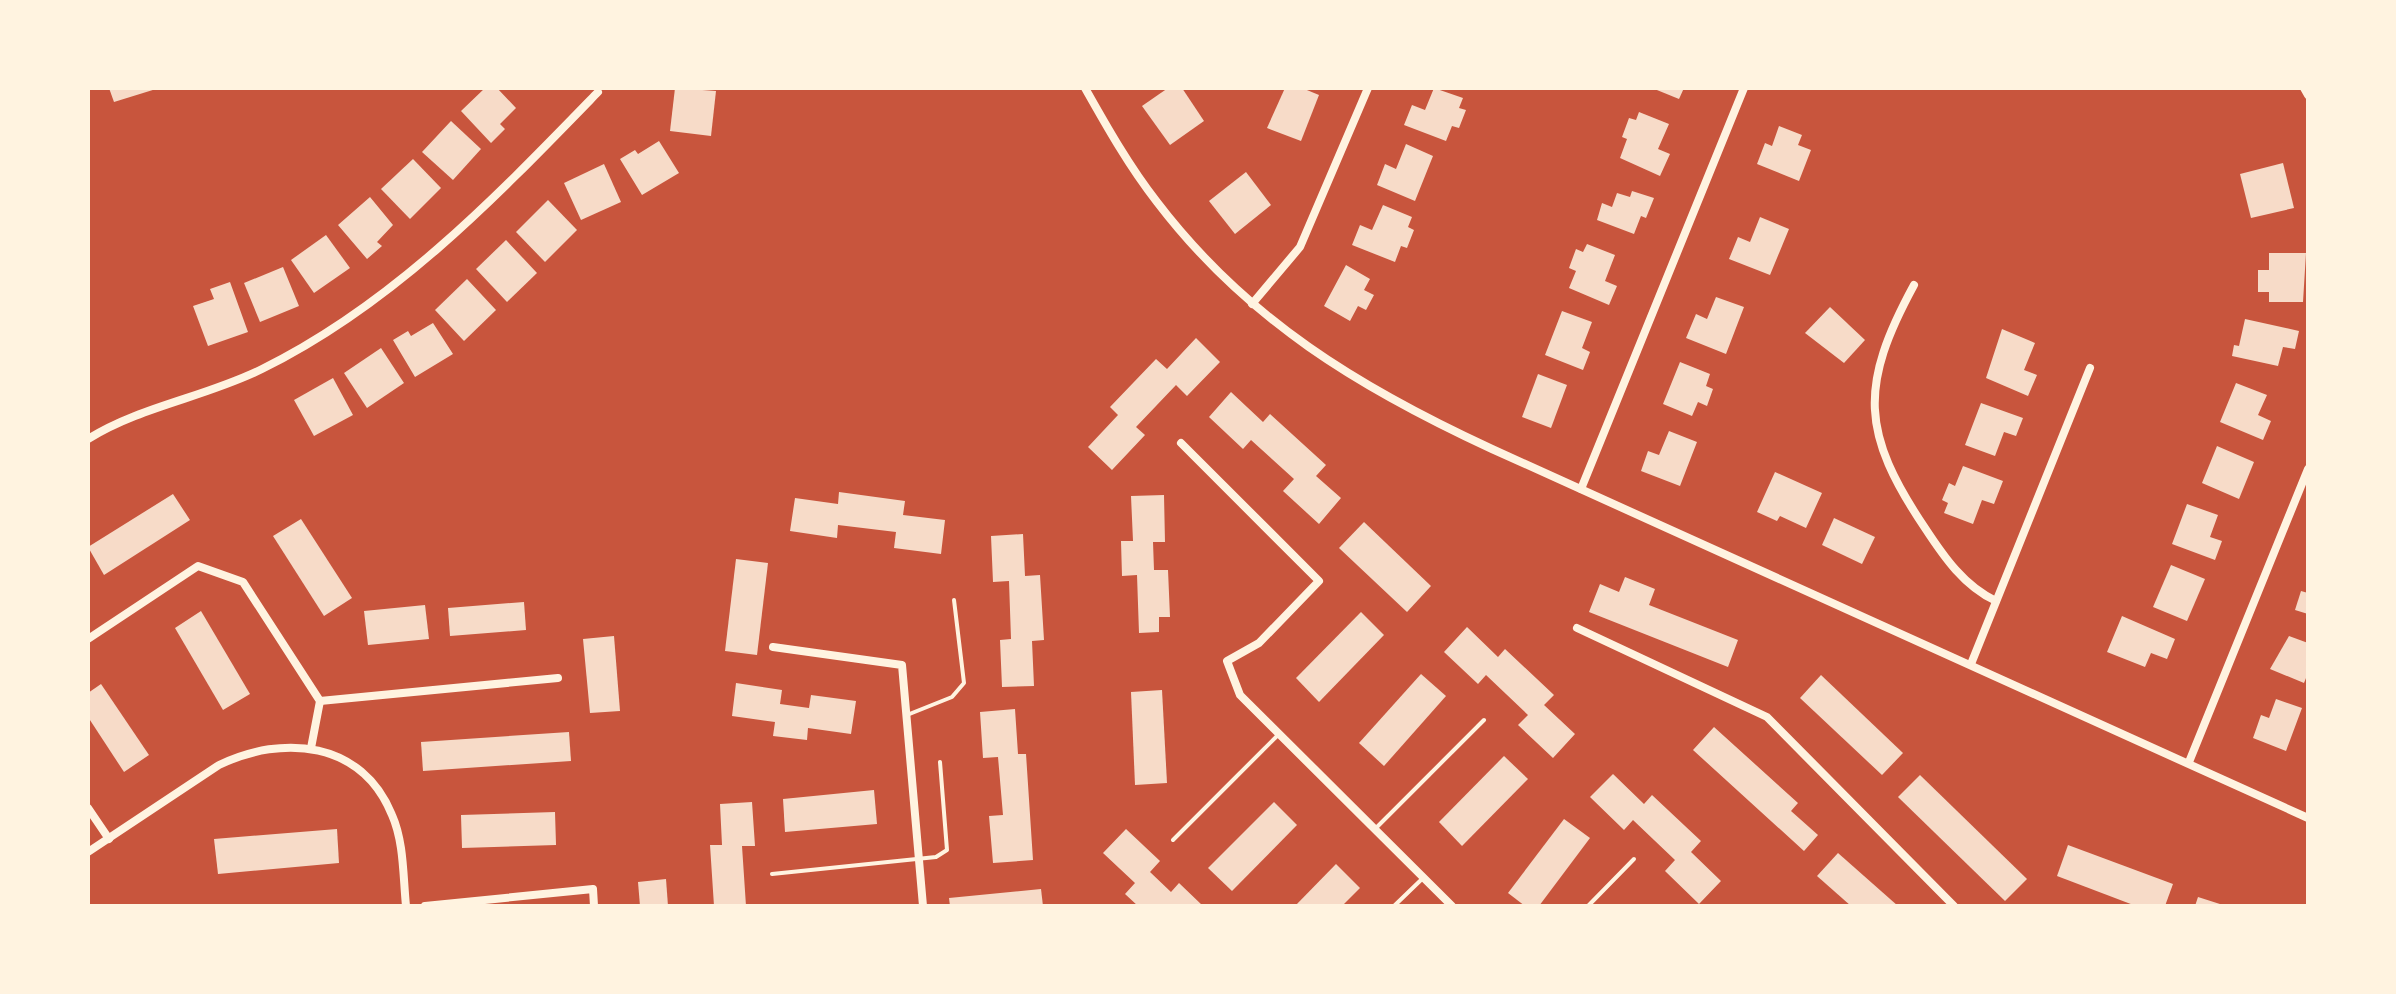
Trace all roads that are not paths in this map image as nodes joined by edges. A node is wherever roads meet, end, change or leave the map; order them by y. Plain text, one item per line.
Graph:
1 (1085, 88) edge
2 (1368, 88) edge
3 (1744, 88) edge
4 (2304, 88) edge
5 (598, 92) dead end
6 (2308, 95) edge
7 (1914, 285) dead end
8 (1252, 304) junction
9 (2090, 368) dead end
10 (88, 439) edge
11 (1181, 443) dead end
12 (2308, 469) edge
13 (1581, 489) junction
14 (954, 600) dead end
15 (1996, 601) junction
16 (1577, 628) dead end
17 (88, 639) edge
18 (773, 647) dead end
19 (1971, 664) junction
20 (558, 678) dead end
21 (320, 701) junction
22 (907, 715) junction
23 (1484, 720) dead end
24 (1279, 734) junction
25 (311, 748) junction
26 (940, 762) dead end
27 (2189, 762) junction
28 (88, 808) edge
29 (2308, 818) edge
30 (1375, 829) junction
31 (109, 839) junction
32 (1173, 840) dead end
33 (88, 852) edge
34 (919, 859) junction
35 (1634, 859) dead end
36 (772, 874) dead end
37 (1424, 877) junction
38 (406, 906) edge
39 (425, 906) edge
40 (594, 906) edge
41 (923, 906) edge
42 (1394, 906) edge
43 (1452, 906) edge
44 (1588, 906) edge
45 (1954, 906) edge

1 - 8 street
2 - 8 street
3 - 13 street
4 - 6 street
5 - 10 street
7 - 15 street
8 - 13 street
9 - 15 street
11 - 24 street
12 - 27 street
13 - 19 street
14 - 22 lane
15 - 19 street
16 - 45 street
17 - 21 street
18 - 22 street
19 - 27 street
20 - 21 street
21 - 25 street
22 - 34 street
23 - 30 lane
24 - 30 street
24 - 32 lane
25 - 31 street
25 - 38 street
26 - 34 lane
27 - 29 street
28 - 31 street
30 - 37 street
31 - 33 street
34 - 36 lane
34 - 41 street
35 - 44 lane
37 - 42 lane
37 - 43 street
39 - 40 street

